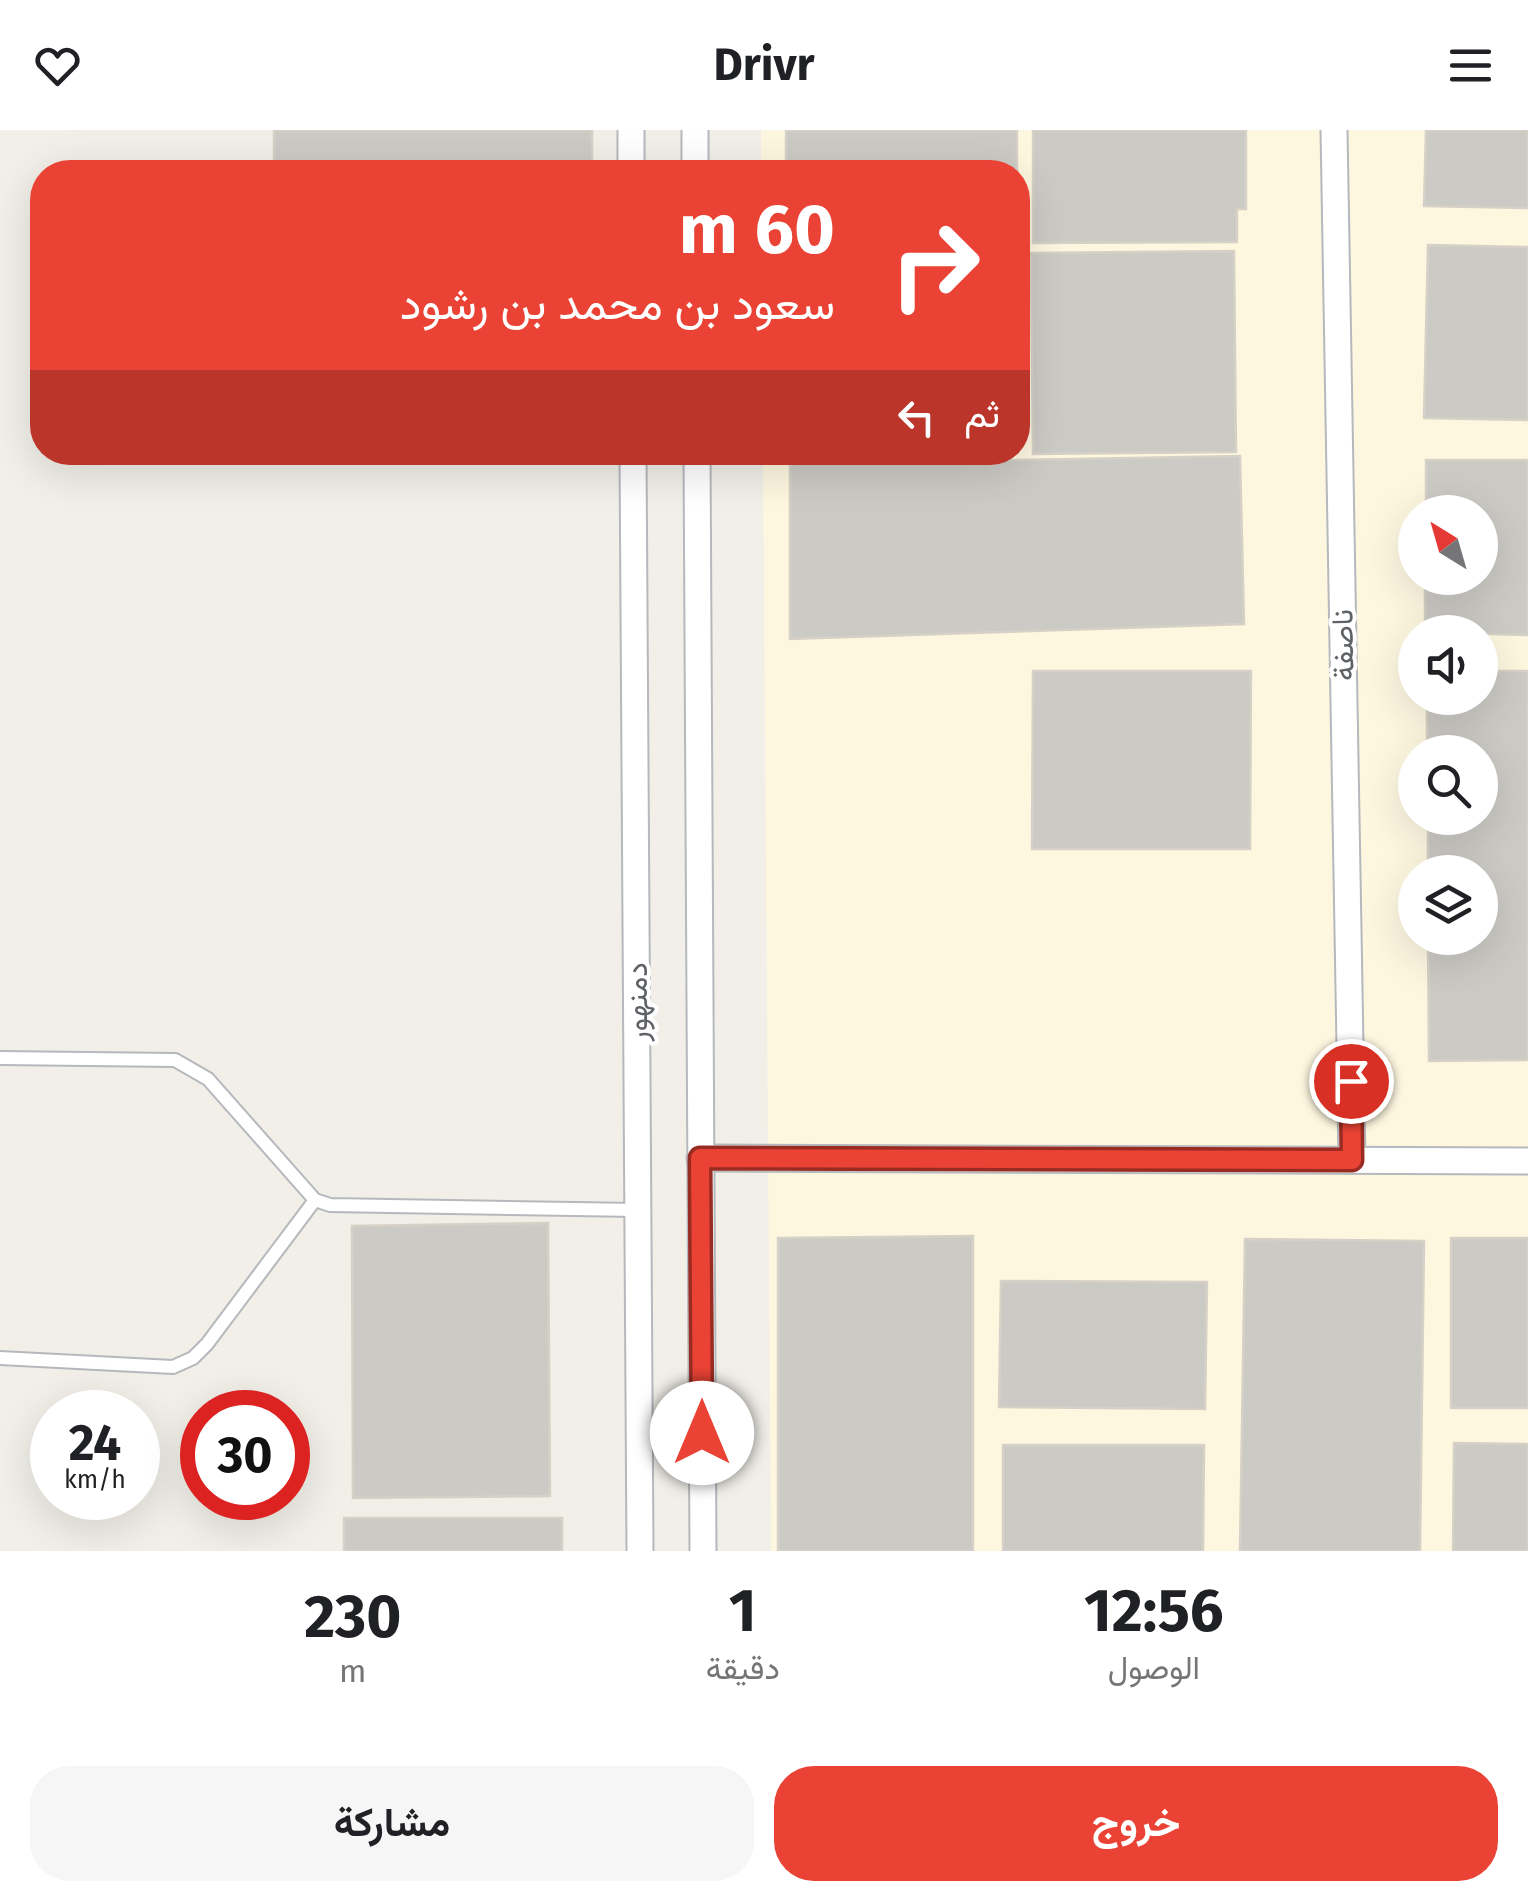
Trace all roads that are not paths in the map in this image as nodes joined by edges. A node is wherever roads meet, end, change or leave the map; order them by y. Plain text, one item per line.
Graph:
1 (631, 130) edge
2 (695, 130) edge
3 (1334, 130) edge
4 (631, 160) edge
5 (695, 160) edge
6 (633, 465) edge
7 (696, 465) edge
8 (0, 1058) edge
9 (700, 1158) junction
10 (1352, 1160) junction
11 (1528, 1161) edge
12 (315, 1200) junction
13 (638, 1210) junction
14 (0, 1358) edge
15 (640, 1551) edge
16 (702, 1551) edge

1 - 4 street
2 - 5 street
3 - 10 street, ناصفة
6 - 13 street, دمنهور
7 - 9 street, دمنهور
8 - 12 lane
9 - 10 street
9 - 16 street, دمنهور
10 - 11 street
12 - 13 lane
12 - 14 lane
13 - 15 street, دمنهور

